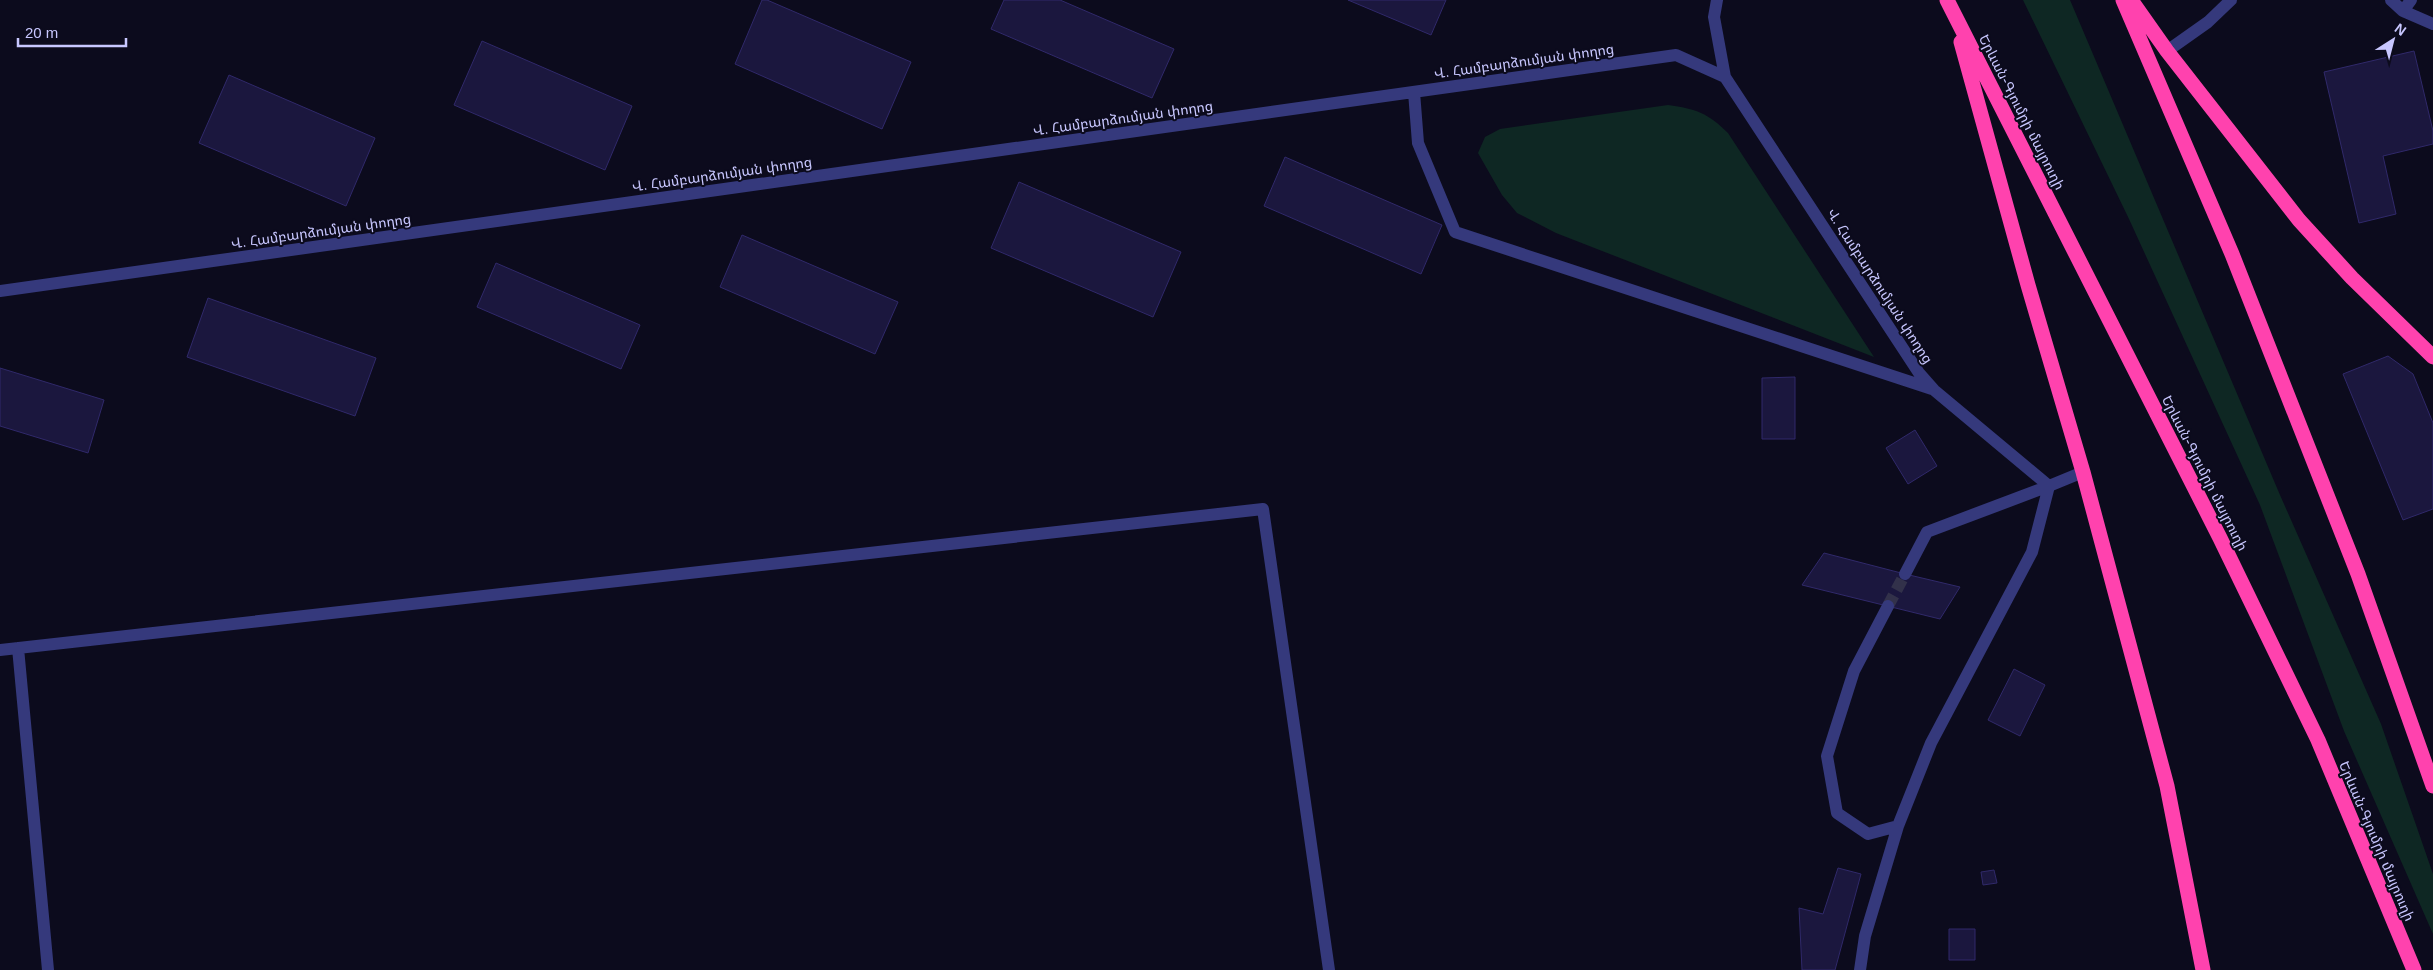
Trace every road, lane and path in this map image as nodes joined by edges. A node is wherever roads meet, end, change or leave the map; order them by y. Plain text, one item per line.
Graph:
1 (1717, 0) edge
2 (2123, 0) edge
3 (2131, 0) edge
4 (2231, 0) edge
5 (2391, 0) edge
6 (2407, 5) edge
7 (1950, 6) edge
8 (2433, 24) edge
9 (2167, 51) junction
10 (1725, 77) junction
11 (1414, 92) junction
12 (0, 291) edge
13 (2433, 357) edge
14 (1934, 390) junction
15 (2083, 472) junction
16 (2049, 486) junction
17 (1905, 574) tunnel mouth
18 (1888, 606) tunnel mouth
19 (18, 648) junction
20 (0, 650) edge
21 (2433, 786) edge
22 (1898, 826) junction
23 (48, 970) edge
24 (1329, 970) edge
25 (1860, 970) edge
26 (2203, 970) edge
27 (2414, 970) edge

1 - 10 street
2 - 21 highway
3 - 9 highway
4 - 9 street
5 - 6 street
6 - 8 street
7 - 15 highway
7 - 27 highway, Երևան-Գյումրի մայրուղի
9 - 13 highway
10 - 11 street, Վ. Համբարձումյան փողոց
10 - 14 street, Վ. Համբարձումյան փողոց
11 - 12 street, Վ. Համբարձումյան փողոց
11 - 14 street
14 - 16 street, Վ. Համբարձումյան փողոց
15 - 16 street
15 - 26 highway
16 - 17 street
16 - 22 street
18 - 22 street
19 - 20 street
19 - 23 street
19 - 24 street
22 - 25 street

